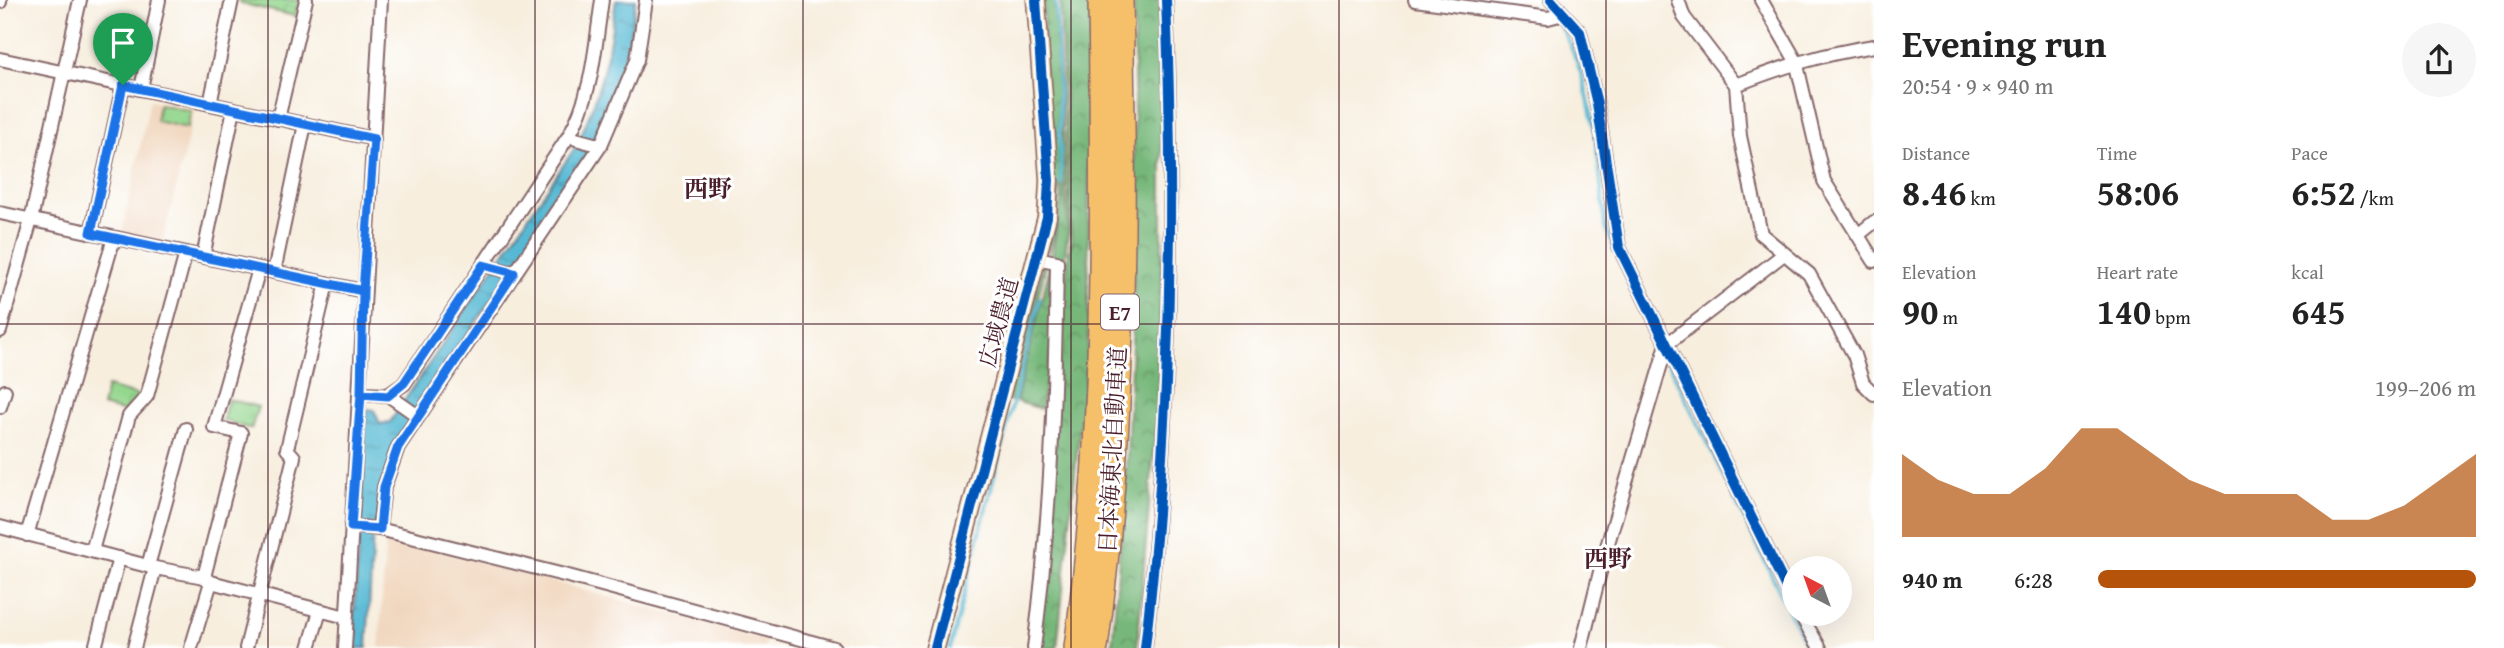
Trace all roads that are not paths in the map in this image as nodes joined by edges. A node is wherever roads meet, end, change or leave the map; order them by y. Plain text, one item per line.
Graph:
1 (80, 0) edge
2 (159, 0) edge
3 (232, 0) edge
4 (306, 0) edge
5 (382, 0) edge
6 (602, 0) edge
7 (646, 0) edge
8 (1035, 0) edge
9 (1167, 0) edge
10 (1415, 0) edge
11 (1550, 0) edge
12 (1678, 0) edge
13 (1761, 0) edge
14 (1111, 3) edge
15 (1563, 14) junction
16 (1874, 46) edge
17 (0, 59) edge
18 (1796, 61) junction
19 (65, 73) junction
20 (123, 85) junction
21 (1736, 85) junction
22 (141, 89) junction
23 (210, 104) junction
24 (234, 109) junction
25 (278, 119) junction
26 (305, 124) junction
27 (374, 139) junction
28 (576, 139) dead end
29 (598, 145) dead end
30 (0, 213) edge
31 (31, 220) junction
32 (1874, 222) edge
33 (91, 233) junction
34 (1858, 235) junction
35 (114, 238) junction
36 (186, 253) junction
37 (1784, 254) junction
38 (203, 257) junction
39 (1035, 258) junction
40 (1874, 261) edge
41 (487, 266) junction
42 (259, 269) junction
43 (274, 272) junction
44 (512, 273) junction
45 (327, 283) junction
46 (363, 291) junction
47 (0, 331) edge
48 (1667, 344) junction
49 (5, 391) dead end
50 (361, 394) junction
51 (1874, 394) edge
52 (393, 400) junction
53 (0, 407) edge
54 (416, 415) junction
55 (186, 429) dead end
56 (1094, 452) junction
57 (0, 527) edge
58 (354, 527) junction
59 (377, 529) junction
60 (27, 534) junction
61 (92, 551) junction
62 (118, 558) junction
63 (151, 567) junction
64 (1782, 579) edge
65 (207, 580) junction
66 (259, 595) junction
67 (320, 611) junction
68 (346, 617) junction
69 (1807, 626) edge
70 (94, 648) edge
71 (134, 648) edge
72 (191, 648) edge
73 (246, 648) edge
74 (309, 648) edge
75 (345, 648) edge
76 (834, 648) edge
77 (936, 648) edge
78 (1034, 648) edge
79 (1065, 648) edge
80 (1076, 648) edge
81 (1097, 648) edge
82 (1145, 648) edge
83 (1581, 648) edge
84 (1820, 648) edge

1 - 19 street
2 - 22 street
3 - 23 street
4 - 25 street
5 - 27 street
6 - 41 street
7 - 44 street
8 - 39 street, 広域農道
9 - 82 street
10 - 15 street
11 - 15 street
12 - 21 street
13 - 18 street
14 - 56 highway, 日本海東北自動車道 / E7
14 - 81 highway, 日本海東北自動車道 / E7
15 - 48 street
16 - 18 street
17 - 19 street
18 - 21 street
18 - 34 street
19 - 20 street
19 - 31 street
20 - 22 street
20 - 33 street
21 - 37 street
22 - 23 street
23 - 24 street
24 - 25 street
24 - 38 street
25 - 26 street
26 - 27 street
26 - 43 street
27 - 46 street
28 - 29 street
30 - 31 street
31 - 33 street
31 - 47 street
32 - 34 street
33 - 35 street
34 - 40 street
35 - 36 street
35 - 60 street
36 - 38 street
36 - 61 street
37 - 48 street
37 - 51 street
38 - 42 street
39 - 77 street, 広域農道
39 - 78 street
41 - 44 street
41 - 52 street
42 - 43 street
42 - 65 street
43 - 45 street
44 - 54 street
45 - 46 street
45 - 66 street
46 - 50 street
48 - 64 street
48 - 83 street
49 - 53 street
50 - 52 street
50 - 58 street
52 - 54 street
54 - 59 street
55 - 63 street
56 - 79 highway
56 - 80 highway, 日本海東北自動車道 / E7
57 - 60 street
58 - 59 street
58 - 68 street
59 - 76 street
60 - 61 street
61 - 62 street
62 - 63 street
62 - 70 street
63 - 65 street
63 - 71 street
65 - 66 street
65 - 72 street
66 - 67 street
66 - 73 street
67 - 68 street
67 - 74 street
68 - 75 street
69 - 84 street

